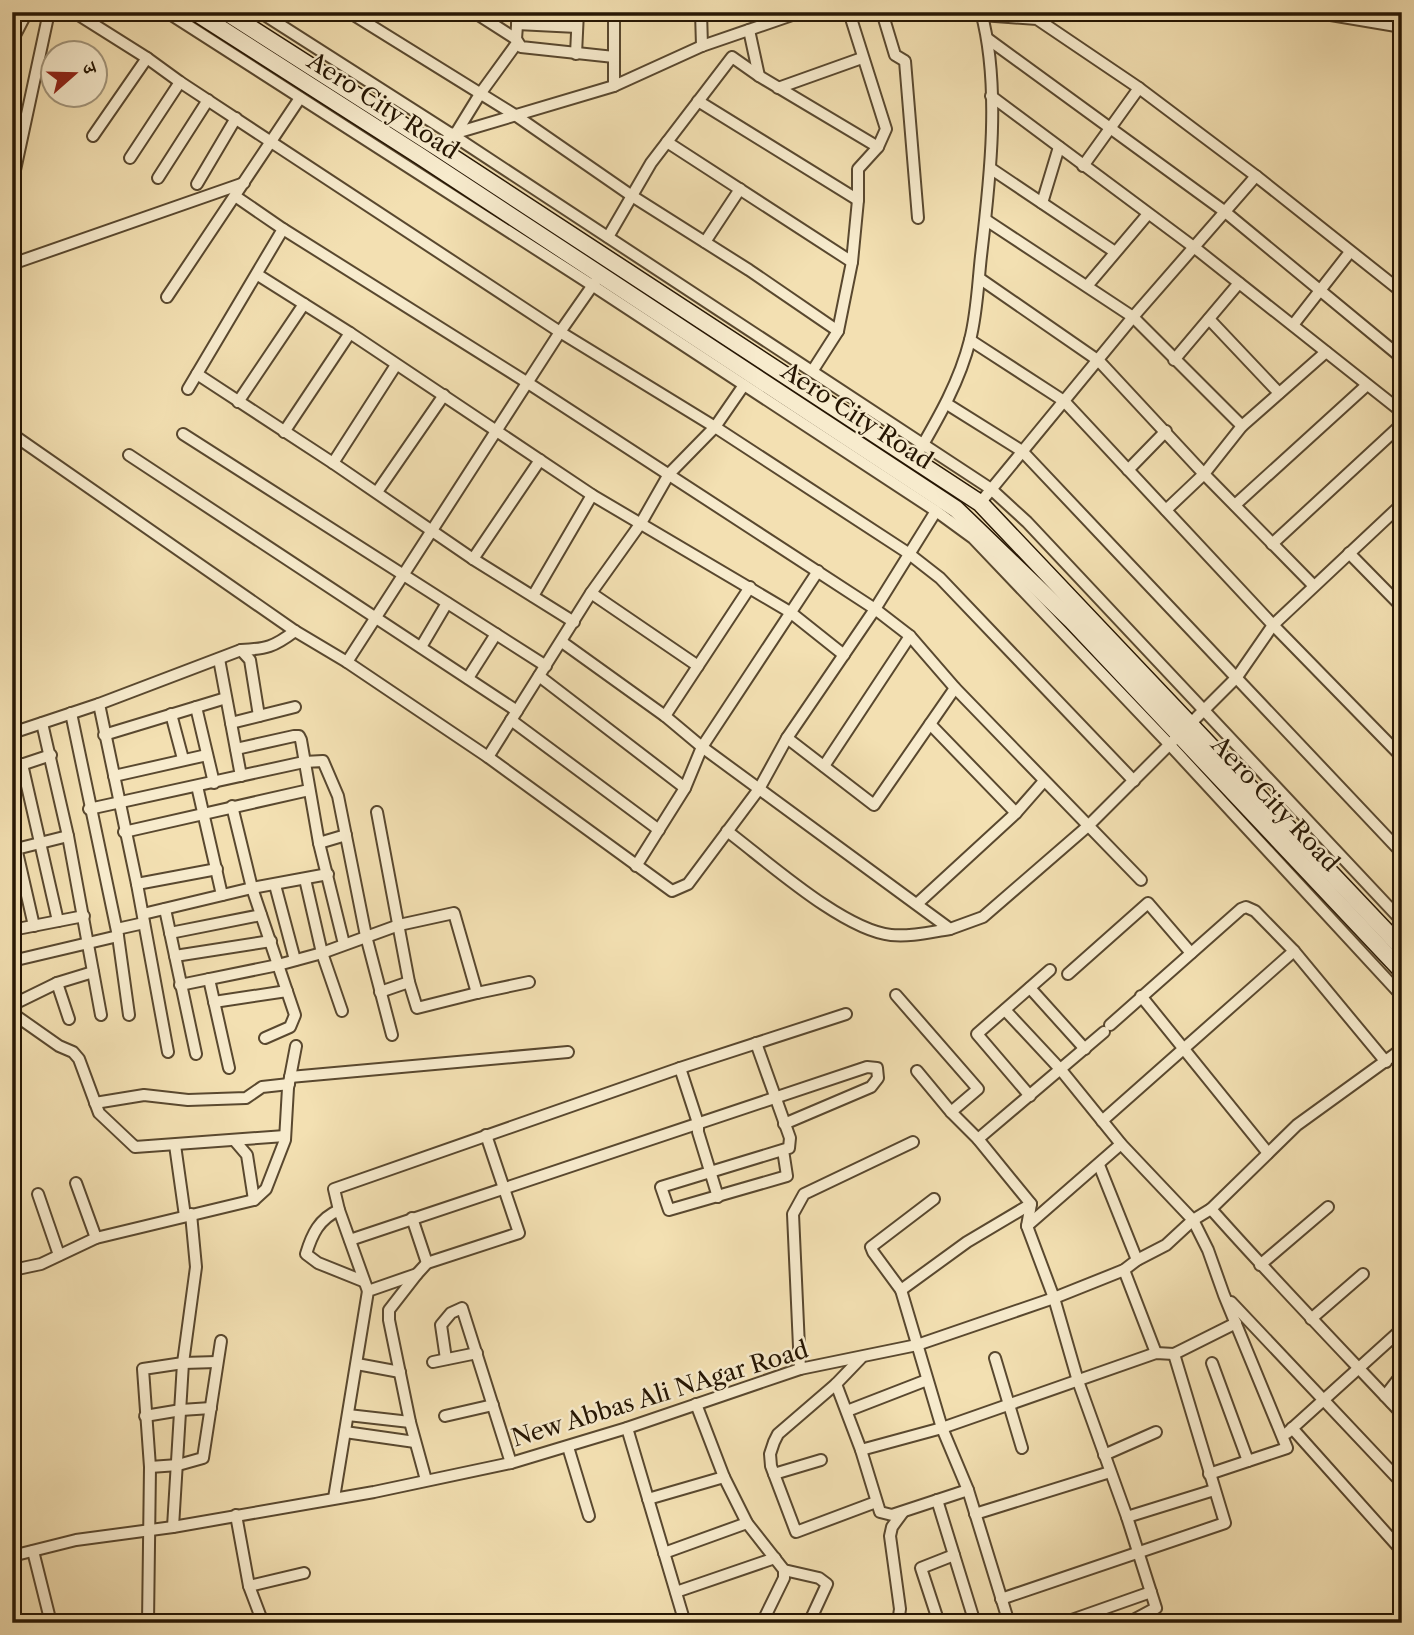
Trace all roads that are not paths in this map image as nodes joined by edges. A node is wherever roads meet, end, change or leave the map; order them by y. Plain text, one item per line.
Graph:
1 (27, 12) edge
2 (49, 12) edge
3 (74, 12) edge
4 (167, 12) edge
5 (195, 12) edge
6 (226, 12) edge
7 (260, 12) edge
8 (349, 12) edge
9 (474, 12) edge
10 (517, 12) edge
11 (540, 12) edge
12 (578, 12) edge
13 (614, 12) edge
14 (701, 12) edge
15 (801, 12) edge
16 (849, 12) edge
17 (882, 12) edge
18 (1313, 12) edge
19 (981, 14) edge
20 (517, 24) junction
21 (539, 25) junction
22 (577, 27) junction
23 (1402, 27) edge
24 (749, 30) junction
25 (988, 39) junction
26 (12, 41) edge
27 (517, 41) junction
28 (702, 46) junction
29 (576, 54) junction
30 (614, 57) junction
31 (147, 58) junction
32 (862, 58) junction
33 (759, 76) junction
34 (180, 82) junction
35 (614, 86) junction
36 (778, 88) junction
37 (1139, 88) junction
38 (480, 94) junction
39 (991, 96) junction
40 (300, 98) junction
41 (208, 100) junction
42 (698, 101) junction
43 (515, 115) junction
44 (236, 118) junction
45 (1109, 128) junction
46 (454, 133) junction
47 (93, 136) dead end
48 (272, 142) junction
49 (667, 142) junction
50 (878, 147) junction
51 (1059, 147) junction
52 (440, 149) junction
53 (130, 158) dead end
54 (1083, 166) junction
55 (990, 168) junction
56 (1256, 176) junction
57 (159, 178) dead end
58 (244, 183) junction
59 (12, 184) edge
60 (197, 184) dead end
61 (740, 189) junction
62 (235, 195) junction
63 (632, 196) junction
64 (858, 200) junction
65 (1042, 203) junction
66 (1224, 211) junction
67 (1148, 214) junction
68 (918, 218) dead end
69 (986, 220) junction
70 (283, 229) junction
71 (608, 237) junction
72 (705, 242) junction
73 (1195, 248) junction
74 (1115, 252) junction
75 (1350, 252) junction
76 (852, 262) junction
77 (12, 264) edge
78 (258, 275) junction
79 (979, 278) junction
80 (597, 280) junction
81 (1238, 283) junction
82 (1087, 286) junction
83 (1321, 290) junction
84 (1402, 292) edge
85 (167, 297) dead end
86 (304, 304) junction
87 (1133, 317) junction
88 (1209, 319) junction
89 (1293, 326) junction
90 (838, 331) junction
91 (560, 332) junction
92 (350, 333) junction
93 (970, 340) junction
94 (1326, 352) junction
95 (1402, 358) edge
96 (1174, 360) junction
97 (763, 361) junction
98 (1099, 361) junction
99 (396, 365) junction
100 (813, 370) junction
101 (197, 374) junction
102 (748, 380) junction
103 (528, 383) junction
104 (1367, 385) junction
105 (188, 389) dead end
106 (1279, 393) junction
107 (444, 395) junction
108 (1064, 401) junction
109 (238, 402) junction
110 (947, 404) junction
111 (1402, 412) edge
112 (1402, 424) edge
113 (1242, 426) junction
114 (715, 427) junction
115 (1166, 430) junction
116 (284, 432) junction
117 (497, 432) junction
118 (12, 434) edge
119 (183, 434) dead end
120 (924, 443) junction
121 (1022, 451) junction
122 (129, 455) dead end
123 (540, 460) junction
124 (914, 460) junction
125 (333, 463) junction
126 (1128, 470) junction
127 (669, 474) junction
128 (1204, 474) junction
129 (991, 489) junction
130 (377, 492) junction
131 (592, 495) junction
132 (980, 503) junction
133 (1235, 505) junction
134 (1402, 505) edge
135 (1166, 510) junction
136 (936, 511) junction
137 (640, 523) junction
138 (432, 530) junction
139 (1272, 544) junction
140 (908, 553) junction
141 (1349, 553) junction
142 (473, 559) junction
143 (818, 571) junction
144 (404, 576) junction
145 (1314, 585) junction
146 (750, 587) junction
147 (591, 593) junction
148 (533, 596) junction
149 (447, 603) junction
150 (1402, 607) edge
151 (875, 609) junction
152 (790, 612) junction
153 (375, 618) junction
154 (574, 622) junction
155 (1273, 625) junction
156 (295, 631) junction
157 (496, 634) junction
158 (910, 636) junction
159 (562, 642) junction
160 (421, 647) junction
161 (241, 650) junction
162 (844, 654) junction
163 (219, 659) junction
164 (347, 662) junction
165 (698, 666) junction
166 (543, 671) junction
167 (1237, 677) junction
168 (468, 678) junction
169 (955, 688) junction
170 (226, 698) junction
171 (99, 704) junction
172 (196, 707) junction
173 (295, 708) dead end
174 (1203, 710) junction
175 (71, 713) junction
176 (171, 714) junction
177 (514, 715) junction
178 (259, 716) junction
179 (665, 716) junction
180 (42, 723) junction
181 (231, 723) junction
182 (930, 724) junction
183 (12, 733) edge
184 (104, 735) junction
185 (1179, 735) junction
186 (787, 738) junction
187 (702, 747) junction
188 (236, 749) junction
189 (51, 755) junction
190 (207, 755) junction
191 (488, 757) junction
192 (1402, 757) edge
193 (183, 759) junction
194 (304, 762) junction
195 (17, 766) edge
196 (824, 766) junction
197 (114, 776) junction
198 (241, 776) junction
199 (1044, 781) junction
200 (1133, 781) junction
201 (214, 783) junction
202 (197, 786) junction
203 (685, 788) junction
204 (759, 789) junction
205 (309, 790) junction
206 (118, 803) junction
207 (232, 806) junction
208 (89, 809) junction
209 (377, 812) dead end
210 (204, 813) junction
211 (1016, 813) junction
212 (1088, 827) junction
213 (12, 830) edge
214 (659, 830) junction
215 (727, 831) junction
216 (124, 832) junction
217 (346, 835) junction
218 (68, 836) junction
219 (40, 843) junction
220 (319, 843) junction
221 (14, 849) edge
222 (1402, 853) edge
223 (636, 866) junction
224 (217, 869) junction
225 (328, 874) junction
226 (305, 879) junction
227 (1141, 880) dead end
228 (137, 884) junction
229 (275, 885) junction
230 (252, 888) junction
231 (222, 895) junction
232 (918, 903) junction
233 (165, 909) junction
234 (261, 915) junction
235 (84, 916) junction
236 (143, 918) junction
237 (58, 921) junction
238 (1402, 921) edge
239 (399, 925) junction
240 (34, 926) junction
241 (950, 929) junction
242 (12, 930) edge
243 (118, 932) junction
244 (170, 933) junction
245 (366, 936) junction
246 (88, 942) junction
247 (271, 942) junction
248 (344, 944) junction
249 (1402, 948) edge
250 (1294, 951) junction
251 (322, 953) junction
252 (1191, 953) junction
253 (175, 956) junction
254 (295, 960) junction
255 (12, 961) edge
256 (278, 965) junction
257 (1050, 970) dead end
258 (1402, 971) edge
259 (93, 972) junction
260 (1068, 974) dead end
261 (209, 979) junction
262 (409, 982) junction
263 (529, 982) dead end
264 (57, 983) junction
265 (180, 985) junction
266 (1030, 988) junction
267 (287, 990) junction
268 (380, 992) junction
269 (477, 993) junction
270 (896, 995) dead end
271 (1141, 996) junction
272 (1402, 996) edge
273 (214, 1002) junction
274 (12, 1005) edge
275 (1005, 1010) junction
276 (342, 1011) dead end
277 (12, 1013) edge
278 (101, 1014) dead end
279 (846, 1014) dead end
280 (129, 1015) dead end
281 (69, 1020) dead end
282 (392, 1035) dead end
283 (265, 1038) dead end
284 (756, 1043) junction
285 (296, 1046) dead end
286 (1183, 1047) junction
287 (1085, 1049) junction
288 (1402, 1049) edge
289 (168, 1052) dead end
290 (568, 1052) dead end
291 (195, 1054) dead end
292 (1385, 1062) junction
293 (229, 1068) dead end
294 (680, 1068) junction
295 (1060, 1070) junction
296 (918, 1071) dead end
297 (289, 1080) junction
298 (1030, 1097) junction
299 (775, 1098) junction
300 (95, 1102) junction
301 (951, 1112) junction
302 (1102, 1121) junction
303 (698, 1123) junction
304 (784, 1124) junction
305 (485, 1135) junction
306 (285, 1136) junction
307 (978, 1139) junction
308 (236, 1141) junction
309 (913, 1142) dead end
310 (175, 1144) junction
311 (1121, 1144) junction
312 (783, 1150) junction
313 (1268, 1153) junction
314 (1099, 1165) junction
315 (710, 1172) junction
316 (76, 1183) dead end
317 (503, 1187) junction
318 (38, 1194) dead end
319 (718, 1196) junction
320 (934, 1199) dead end
321 (254, 1200) junction
322 (1031, 1203) junction
323 (1328, 1207) dead end
324 (1211, 1209) junction
325 (339, 1210) junction
326 (188, 1215) junction
327 (412, 1218) junction
328 (1193, 1220) junction
329 (1027, 1226) junction
330 (96, 1238) junction
331 (350, 1240) junction
332 (59, 1255) junction
333 (1137, 1260) junction
334 (427, 1263) junction
335 (1260, 1265) junction
336 (13, 1270) edge
337 (1124, 1270) junction
338 (416, 1274) junction
339 (1363, 1274) dead end
340 (365, 1286) junction
341 (901, 1290) junction
342 (1224, 1295) junction
343 (1054, 1298) junction
344 (1311, 1319) junction
345 (1236, 1323) junction
346 (1402, 1329) edge
347 (221, 1341) dead end
348 (917, 1345) junction
349 (477, 1353) junction
350 (1156, 1353) junction
351 (1174, 1354) junction
352 (861, 1358) junction
353 (995, 1358) dead end
354 (446, 1359) junction
355 (217, 1362) junction
356 (433, 1362) dead end
357 (183, 1363) junction
358 (1212, 1363) dead end
359 (357, 1364) junction
360 (1359, 1367) junction
361 (800, 1369) junction
362 (400, 1373) junction
363 (1402, 1374) edge
364 (927, 1380) junction
365 (1078, 1381) junction
366 (836, 1384) junction
367 (1402, 1392) edge
368 (1323, 1399) junction
369 (1388, 1399) junction
370 (696, 1404) junction
371 (493, 1405) junction
372 (1009, 1405) junction
373 (211, 1408) junction
374 (181, 1409) junction
375 (847, 1411) junction
376 (1402, 1414) edge
377 (348, 1415) junction
378 (145, 1416) junction
379 (445, 1416) dead end
380 (410, 1422) junction
381 (626, 1428) junction
382 (942, 1428) junction
383 (1292, 1428) junction
384 (345, 1432) junction
385 (1156, 1432) dead end
386 (1282, 1437) junction
387 (415, 1442) junction
388 (568, 1447) junction
389 (1022, 1448) dead end
390 (861, 1450) junction
391 (1104, 1455) junction
392 (821, 1460) dead end
393 (1248, 1461) junction
394 (511, 1462) junction
395 (178, 1465) junction
396 (150, 1467) junction
397 (1110, 1472) junction
398 (774, 1474) junction
399 (1209, 1474) junction
400 (724, 1476) junction
401 (426, 1480) junction
402 (1402, 1483) edge
403 (968, 1490) junction
404 (1214, 1490) junction
405 (334, 1498) junction
406 (648, 1499) junction
407 (937, 1500) junction
408 (876, 1502) junction
409 (903, 1511) junction
410 (975, 1514) junction
411 (236, 1515) junction
412 (589, 1516) dead end
413 (1127, 1517) junction
414 (747, 1523) junction
415 (173, 1527) junction
416 (150, 1530) junction
417 (33, 1551) junction
418 (1402, 1551) edge
419 (664, 1553) junction
420 (1138, 1553) junction
421 (954, 1555) junction
422 (12, 1556) edge
423 (775, 1558) junction
424 (785, 1570) junction
425 (304, 1573) dead end
426 (249, 1586) junction
427 (1151, 1591) junction
428 (676, 1592) junction
429 (1001, 1600) junction
430 (149, 1622) edge
431 (51, 1623) edge
432 (262, 1623) edge
433 (685, 1623) edge
434 (762, 1623) edge
435 (808, 1623) edge
436 (898, 1623) edge
437 (939, 1623) edge
438 (975, 1623) edge
439 (1009, 1623) edge
440 (1063, 1623) edge
441 (1128, 1623) edge

1 - 26 street
2 - 59 street
3 - 31 street
4 - 40 street
5 - 80 street, Aero City Road
6 - 52 street, Aero City Road
7 - 46 street
8 - 38 street
9 - 27 street
10 - 20 street
11 - 21 street
12 - 22 street
13 - 30 street
14 - 28 street
15 - 24 street
16 - 32 street
17 - 68 street
18 - 23 street
19 - 25 street
19 - 37 street
20 - 21 street
20 - 27 street
21 - 22 street
22 - 29 street
24 - 28 street
24 - 33 street
25 - 39 street
25 - 45 street
27 - 29 street
27 - 38 street
28 - 35 street
29 - 30 street
30 - 35 street
31 - 34 street
31 - 47 street
32 - 36 street
32 - 50 street
33 - 36 street
33 - 42 street
34 - 41 street
34 - 53 street
35 - 43 street
36 - 50 street
37 - 45 street
37 - 56 street
38 - 43 street
38 - 46 street
39 - 51 street
39 - 55 street
40 - 48 street
40 - 80 street
41 - 44 street
41 - 57 street
42 - 49 street
42 - 64 street
43 - 46 street
43 - 63 street
44 - 48 street
44 - 60 street
45 - 54 street
45 - 66 street
46 - 52 street
46 - 71 street
48 - 58 street
48 - 91 street
49 - 61 street
49 - 63 street
50 - 64 street
51 - 54 street
51 - 65 street
52 - 97 street, Aero City Road
54 - 67 street
55 - 65 street
55 - 69 street
56 - 66 street
56 - 75 street
58 - 62 street
58 - 77 street
61 - 72 street
61 - 76 street
62 - 70 street
62 - 85 street
63 - 71 street
63 - 72 street
64 - 76 street
65 - 74 street
66 - 73 street
66 - 83 street
67 - 73 street
67 - 74 street
69 - 79 street
69 - 82 street
70 - 78 street
70 - 103 street
71 - 100 street
72 - 90 street
73 - 81 street
73 - 87 street
74 - 82 street
75 - 83 street
75 - 84 street
76 - 90 street
78 - 86 street
78 - 101 street
79 - 93 street
79 - 98 street
80 - 91 street
80 - 102 street, Aero City Road
81 - 88 street
81 - 89 street
82 - 87 street
83 - 89 street
83 - 95 street
86 - 92 street
86 - 109 street
87 - 96 street
87 - 98 street
88 - 96 street
88 - 106 street
89 - 94 street
90 - 100 street
91 - 103 street
91 - 114 street
92 - 99 street
92 - 116 street
93 - 108 street
93 - 110 street
94 - 104 street
94 - 106 street
96 - 113 street
97 - 102 street
97 - 124 street, Aero City Road
98 - 108 street
98 - 115 street
99 - 107 street
99 - 125 street
100 - 120 street
101 - 105 street
101 - 109 street
102 - 114 street
102 - 136 street
102 - 185 street, Aero City Road
103 - 117 street
103 - 127 street
104 - 111 street
104 - 133 street
106 - 113 street
107 - 117 street
107 - 130 street
108 - 121 street
108 - 126 street
109 - 116 street
110 - 120 street
110 - 121 street
112 - 139 street
113 - 128 street
114 - 127 street
114 - 140 street
115 - 126 street
115 - 128 street
116 - 125 street
117 - 123 street
117 - 138 street
118 - 156 street
119 - 144 street
120 - 124 street
120 - 129 street
121 - 129 street
121 - 167 street
122 - 153 street
123 - 131 street
123 - 142 street
124 - 132 street, Aero City Road
125 - 130 street
126 - 135 street
127 - 137 street
127 - 143 street
128 - 133 street
128 - 135 street
129 - 132 street
129 - 174 street
130 - 138 street
131 - 137 street
131 - 148 street
132 - 185 street, Aero City Road
133 - 139 street
134 - 141 street
135 - 155 street
136 - 140 street
136 - 185 street
137 - 146 street
137 - 147 street
138 - 142 street
138 - 144 street
139 - 145 street
140 - 151 street
140 - 200 street
141 - 145 street
141 - 150 street
142 - 148 street
143 - 151 street
143 - 152 street
144 - 149 street
144 - 153 street
145 - 155 street
146 - 152 street
146 - 165 street
147 - 154 street
147 - 165 street
148 - 154 street
149 - 157 street
149 - 160 street
151 - 158 street
151 - 162 street
152 - 162 street
152 - 187 street
153 - 160 street
153 - 164 street
154 - 159 street
155 - 167 street
155 - 192 street
156 - 161 street
156 - 164 street
157 - 166 street
157 - 168 street
158 - 169 street
158 - 196 street
159 - 166 street
159 - 179 street
160 - 168 street
161 - 163 street
161 - 178 street
162 - 186 street
163 - 170 street
163 - 171 street
164 - 191 street
165 - 179 street
166 - 177 street
166 - 203 street
167 - 174 street
167 - 222 street
168 - 177 street
169 - 182 street
169 - 199 street
170 - 172 street
170 - 181 street
171 - 175 street
171 - 184 street
172 - 176 street
172 - 190 street
173 - 178 street
174 - 185 street
174 - 238 street
175 - 180 street
175 - 208 street
176 - 184 street
176 - 193 street
177 - 191 street
177 - 214 street
178 - 181 street
179 - 187 street
180 - 183 street
180 - 189 street
181 - 188 street
182 - 196 street
182 - 211 street
184 - 197 street
185 - 200 street
185 - 249 street, Aero City Road
185 - 258 street, Aero City Road
185 - 272 street
186 - 196 street
186 - 204 street
187 - 203 street
187 - 204 street
188 - 194 street
188 - 198 street
189 - 195 street
189 - 218 street
190 - 193 street
190 - 201 street
191 - 223 street
193 - 197 street
194 - 198 street
194 - 205 street
194 - 217 street
195 - 219 street
197 - 206 street
198 - 201 street
199 - 211 street
199 - 212 street
200 - 212 street
201 - 202 street
202 - 206 street
202 - 210 street
203 - 214 street
204 - 215 street
204 - 232 street
205 - 207 street
205 - 220 street
206 - 208 street
206 - 216 street
207 - 210 street
207 - 230 street
208 - 243 street
209 - 239 street
210 - 216 street
210 - 224 street
211 - 232 street
212 - 227 street
212 - 241 street
213 - 221 street
214 - 223 street
215 - 223 street
215 - 241 street
216 - 228 street
217 - 220 street
217 - 245 street
218 - 219 street
218 - 235 street
219 - 221 street
219 - 237 street
220 - 225 street
221 - 240 street
224 - 228 street
224 - 231 street
225 - 226 street
225 - 248 street
226 - 229 street
226 - 251 street
228 - 236 street
229 - 230 street
229 - 254 street
230 - 231 street
230 - 234 street
231 - 233 street
232 - 241 street
233 - 236 street
233 - 244 street
234 - 244 street
234 - 247 street
235 - 237 street
235 - 246 street
236 - 243 street
236 - 289 street
237 - 240 street
239 - 245 street
239 - 262 street
239 - 269 street
240 - 242 street
243 - 246 street
243 - 280 street
244 - 253 street
245 - 248 street
245 - 268 street
246 - 255 street
246 - 259 street
247 - 253 street
247 - 256 street
248 - 251 street
250 - 252 street
250 - 286 street
250 - 292 street
251 - 254 street
251 - 276 street
252 - 260 street
252 - 271 street
253 - 265 street
254 - 256 street
256 - 261 street
256 - 267 street
257 - 266 street
259 - 264 street
259 - 278 street
261 - 265 street
261 - 273 street
262 - 268 street
262 - 269 street
263 - 269 street
264 - 274 street
264 - 281 street
265 - 291 street
266 - 275 street
266 - 287 street
267 - 273 street
267 - 283 street
268 - 282 street
270 - 301 street
271 - 286 street
271 - 287 street
273 - 293 street
275 - 295 street
275 - 298 street
277 - 300 street
279 - 284 street
284 - 294 street
284 - 299 street
285 - 297 street
286 - 302 street
286 - 313 street
287 - 295 street
288 - 292 street, New Abbas Ali NAgar Road
290 - 297 street
292 - 313 street, New Abbas Ali NAgar Road
294 - 303 street
294 - 305 street
295 - 298 street
295 - 302 street
296 - 301 street
297 - 300 street
297 - 306 street
298 - 307 street
299 - 303 street
299 - 304 street
299 - 304 street
300 - 310 street
301 - 307 street
302 - 311 street
303 - 315 street
303 - 317 street
304 - 312 street
305 - 317 street
305 - 325 street
306 - 308 street
306 - 321 street
307 - 322 street
308 - 310 street
308 - 321 street
309 - 361 street
310 - 326 street
311 - 314 street
311 - 328 street
312 - 315 street
312 - 319 street
313 - 324 street, New Abbas Ali NAgar Road
314 - 329 street
314 - 333 street
315 - 319 street
315 - 319 street
316 - 330 street
317 - 327 street
317 - 334 street
318 - 332 street
320 - 341 street
321 - 326 street
322 - 329 street
322 - 341 street
323 - 335 street
324 - 328 street, New Abbas Ali NAgar Road
324 - 335 street
325 - 331 street
325 - 340 street
326 - 330 street
326 - 357 street
327 - 331 street
327 - 334 street
328 - 333 street, New Abbas Ali NAgar Road
328 - 342 street
329 - 343 street
330 - 332 street
331 - 340 street
332 - 336 street
333 - 337 street, New Abbas Ali NAgar Road
334 - 338 street
335 - 344 street
337 - 343 street, New Abbas Ali NAgar Road
337 - 350 street
338 - 340 street
338 - 362 street
339 - 344 street
340 - 359 street
341 - 348 street
342 - 345 street
342 - 368 street
343 - 348 street, New Abbas Ali NAgar Road
343 - 365 street
344 - 360 street
345 - 351 street
345 - 386 street
346 - 360 street
347 - 355 street
348 - 352 street, New Abbas Ali NAgar Road
348 - 364 street
349 - 354 street
349 - 354 street
349 - 371 street
350 - 351 street
350 - 365 street
351 - 399 street
352 - 361 street, New Abbas Ali NAgar Road
352 - 366 street
353 - 372 street
354 - 356 street
355 - 357 street
355 - 373 street
357 - 374 street
357 - 378 street
358 - 393 street
359 - 362 street
359 - 377 street
360 - 368 street
360 - 369 street
361 - 370 street, New Abbas Ali NAgar Road
362 - 380 street
363 - 369 street
364 - 375 street
364 - 382 street
365 - 372 street
365 - 391 street
366 - 375 street
366 - 398 street
367 - 369 street
368 - 383 street
368 - 402 street
369 - 376 street
370 - 381 street, New Abbas Ali NAgar Road
370 - 400 street
371 - 379 street
371 - 394 street
372 - 382 street
372 - 389 street
373 - 374 street
373 - 395 street
374 - 378 street
374 - 395 street
375 - 390 street
377 - 380 street
377 - 384 street
378 - 396 street
380 - 387 street
381 - 388 street, New Abbas Ali NAgar Road
381 - 406 street
382 - 390 street
382 - 403 street
383 - 386 street
383 - 418 street
384 - 387 street
384 - 405 street
385 - 391 street
386 - 393 street
387 - 401 street
388 - 394 street, New Abbas Ali NAgar Road
388 - 412 street
390 - 408 street
391 - 397 street
392 - 398 street
393 - 399 street
394 - 401 street, New Abbas Ali NAgar Road
395 - 396 street
395 - 415 street
396 - 416 street
397 - 410 street
397 - 413 street
398 - 408 street
399 - 404 street
400 - 406 street
400 - 414 street
401 - 405 street, New Abbas Ali NAgar Road
403 - 407 street
403 - 410 street
404 - 413 street
404 - 420 street
405 - 411 street, New Abbas Ali NAgar Road
406 - 419 street
407 - 409 street
407 - 421 street
408 - 409 street
409 - 436 street
410 - 429 street
411 - 415 street, New Abbas Ali NAgar Road
411 - 426 street
413 - 420 street
414 - 419 street
414 - 423 street
415 - 416 street, New Abbas Ali NAgar Road
416 - 417 street, New Abbas Ali NAgar Road
416 - 430 street
417 - 422 street, New Abbas Ali NAgar Road
417 - 431 street
419 - 428 street
420 - 427 street
420 - 429 street
421 - 437 street
421 - 438 street
423 - 424 street
423 - 428 street
424 - 434 street
424 - 435 street
425 - 426 street
426 - 432 street
427 - 440 street
427 - 441 street
428 - 433 street
429 - 439 street

